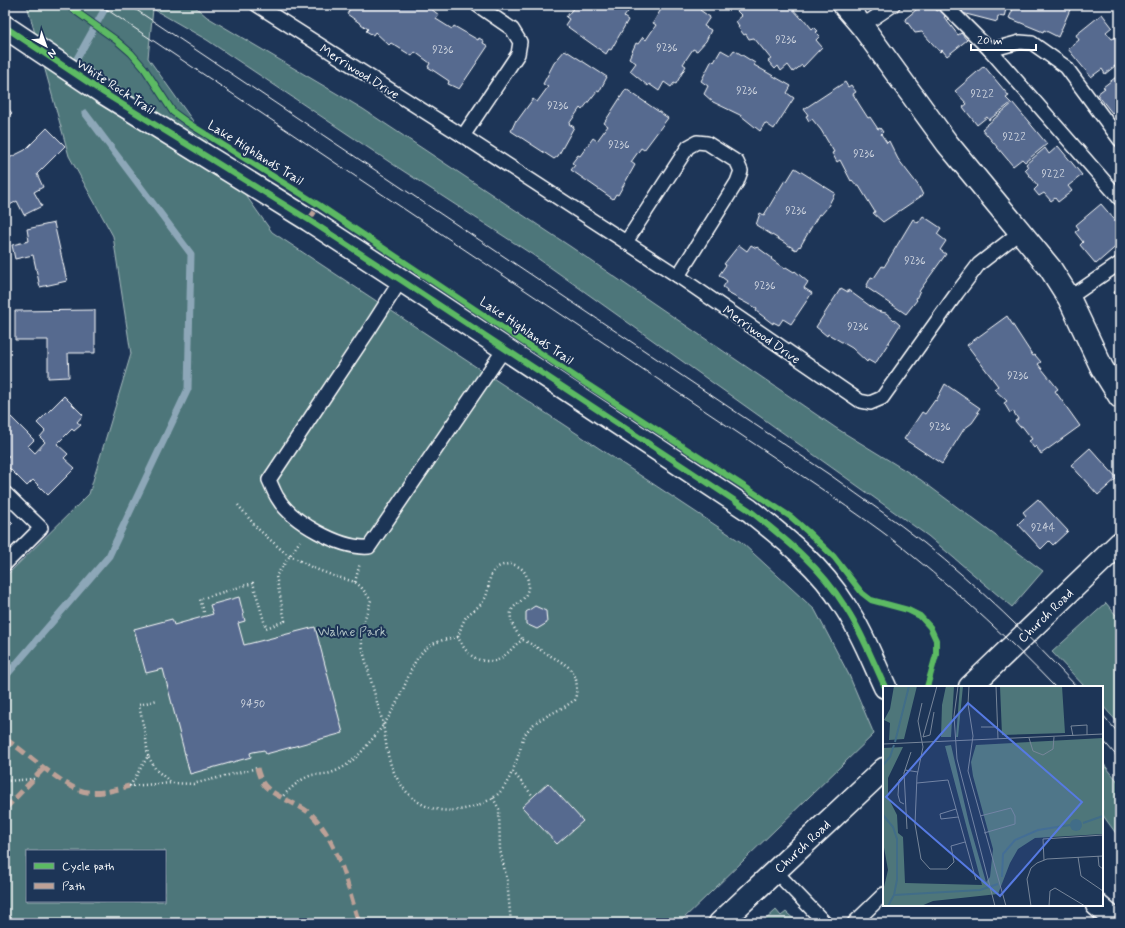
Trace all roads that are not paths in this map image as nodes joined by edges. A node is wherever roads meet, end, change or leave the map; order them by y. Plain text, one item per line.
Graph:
1 (257, 5) edge
2 (477, 5) edge
3 (844, 5) edge
4 (893, 5) edge
5 (945, 5) edge
6 (862, 26) junction
7 (5, 27) edge
8 (990, 50) junction
9 (463, 136) junction
10 (1120, 140) edge
11 (1120, 199) edge
12 (1020, 232) junction
13 (626, 242) junction
14 (1120, 263) edge
15 (678, 276) junction
16 (401, 280) junction
17 (1069, 298) junction
18 (505, 348) junction
19 (1120, 397) edge
20 (5, 493) edge
21 (1120, 543) edge
22 (5, 564) edge
23 (885, 686) edge
24 (971, 686) edge
25 (883, 770) edge
26 (775, 871) junction
27 (883, 895) edge
28 (1098, 906) edge
29 (720, 923) edge
30 (825, 923) edge
31 (854, 923) edge
32 (1118, 923) edge

1 - 9 lane, Merriwood Drive
2 - 9 lane
3 - 6 street
4 - 6 lane
5 - 8 lane
6 - 12 street
7 - 16 street, White Rock Trail
8 - 10 lane
8 - 11 lane
9 - 13 lane, Merriwood Drive
12 - 15 lane, Merriwood Drive
12 - 17 street
13 - 15 lane, Merriwood Drive
13 - 15 lane
14 - 17 lane
16 - 18 street, White Rock Trail
16 - 18 lane
17 - 19 street
18 - 23 street, White Rock Trail
20 - 22 lane
21 - 24 street, Church Road
25 - 26 street, Church Road
26 - 29 street, Church Road
26 - 30 lane
27 - 31 lane
28 - 32 street

